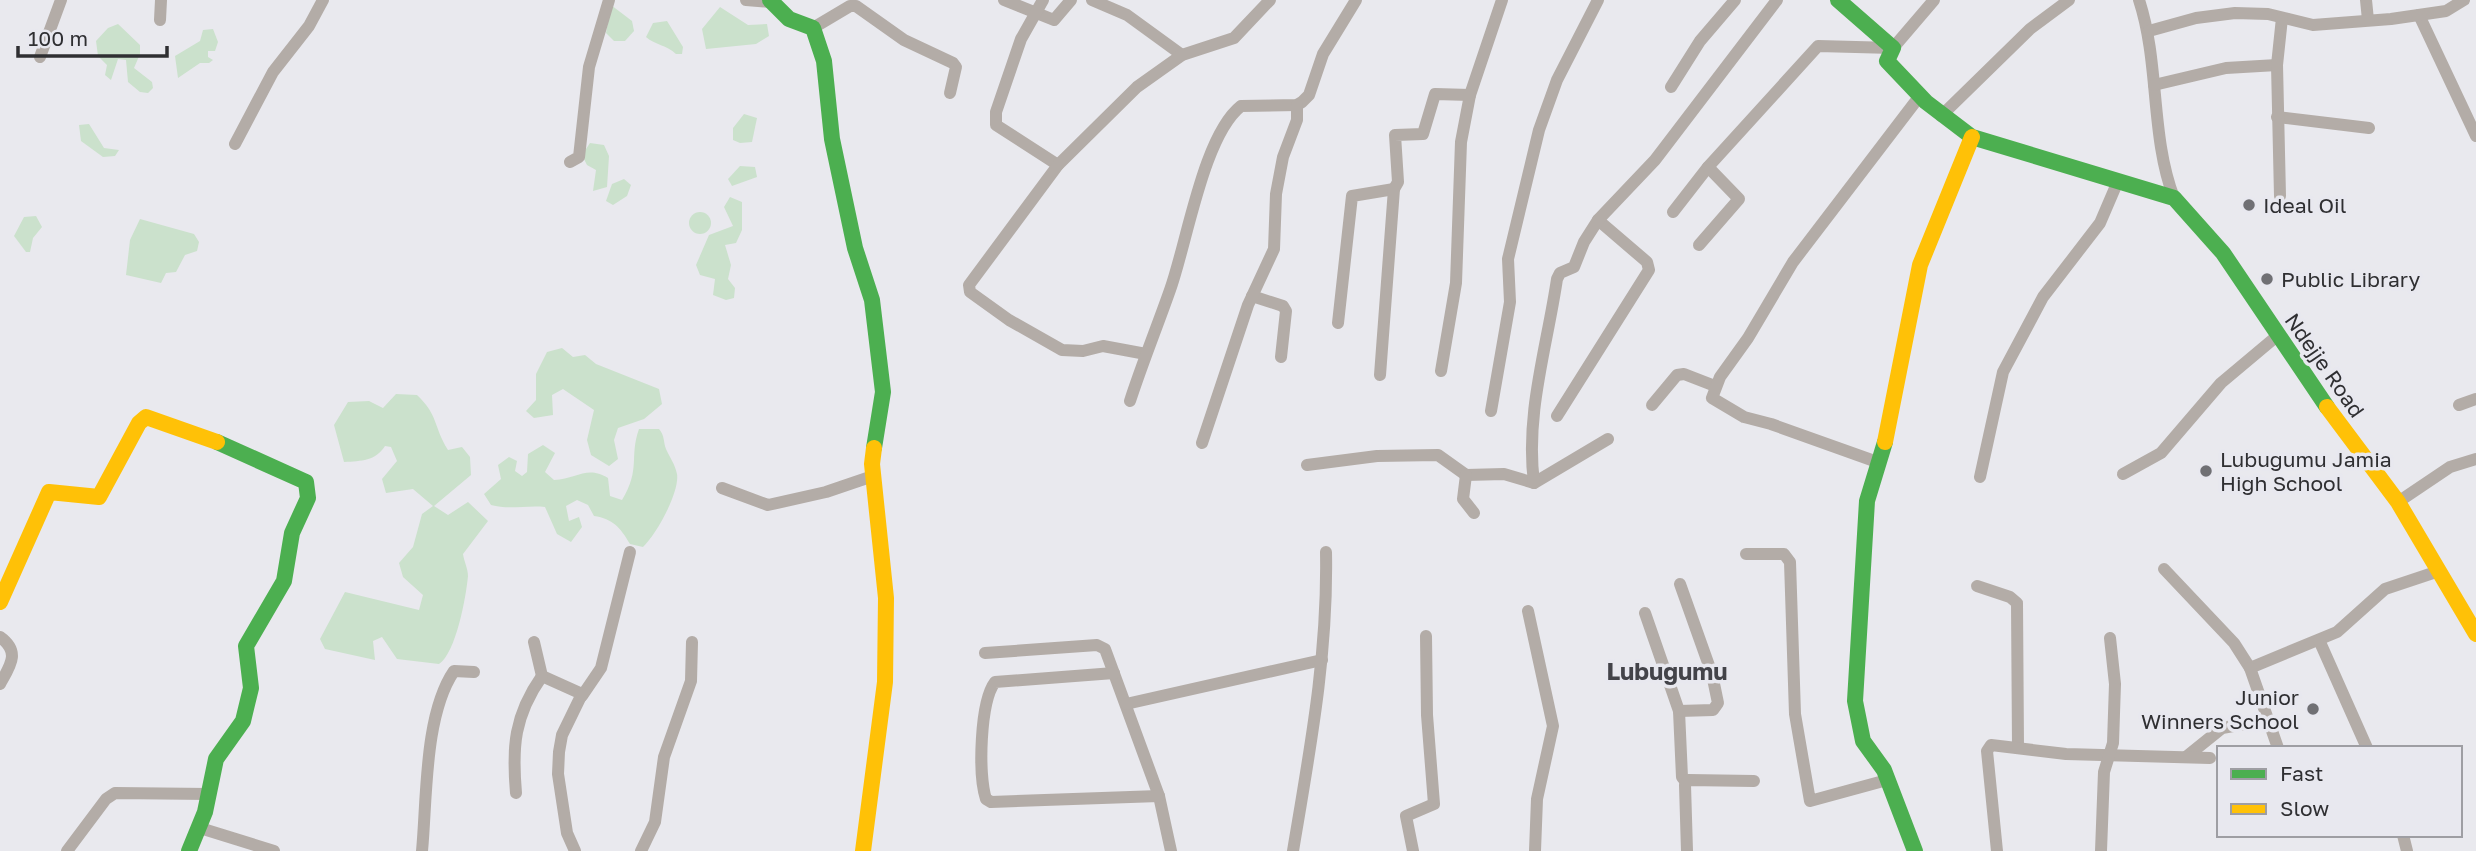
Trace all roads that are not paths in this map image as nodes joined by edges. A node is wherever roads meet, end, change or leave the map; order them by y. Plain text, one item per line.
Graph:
1 (61, 0) edge
2 (161, 0) edge
3 (323, 0) edge
4 (609, 0) edge
5 (746, 0) edge
6 (1004, 0) edge
7 (1044, 0) edge
8 (1072, 0) edge
9 (1091, 0) edge
10 (1270, 0) edge
11 (1356, 0) edge
12 (1502, 0) edge
13 (1598, 0) edge
14 (1735, 0) edge
15 (1777, 0) edge
16 (1934, 0) edge
17 (2069, 0) edge
18 (2139, 0) edge
19 (2366, 0) edge
20 (2464, 0) edge
21 (770, 1) edge
22 (1844, 2) edge
23 (2233, 6) edge
24 (1037, 15) junction
25 (2419, 15) junction
26 (2282, 18) junction
27 (160, 20) dead end
28 (2368, 20) junction
29 (813, 28) junction
30 (2149, 31) junction
31 (1893, 48) junction
32 (1182, 55) junction
33 (40, 57) dead end
34 (2277, 65) junction
35 (2154, 85) junction
36 (1671, 87) dead end
37 (950, 93) dead end
38 (1470, 95) junction
39 (1919, 97) junction
40 (1297, 105) junction
41 (1941, 116) junction
42 (2277, 117) junction
43 (2369, 128) dead end
44 (2476, 134) edge
45 (1972, 137) junction
46 (235, 144) dead end
47 (570, 162) dead end
48 (1058, 164) junction
49 (1708, 167) junction
50 (2118, 181) junction
51 (1394, 189) junction
52 (2280, 196) dead end
53 (2174, 198) junction
54 (1673, 212) dead end
55 (1598, 220) junction
56 (1699, 245) dead end
57 (1252, 296) junction
58 (1338, 323) dead end
59 (2277, 336) junction
60 (1146, 354) junction
61 (1281, 357) dead end
62 (1441, 370) dead end
63 (1380, 374) dead end
64 (1715, 386) junction
65 (2476, 400) edge
66 (1130, 401) dead end
67 (1652, 405) dead end
68 (2459, 405) dead end
69 (1491, 411) dead end
70 (1557, 416) dead end
71 (1608, 439) dead end
72 (1202, 443) dead end
73 (2476, 459) edge
74 (1880, 463) junction
75 (1307, 464) dead end
76 (2123, 474) dead end
77 (1466, 475) junction
78 (873, 476) junction
79 (1980, 477) dead end
80 (1534, 483) junction
81 (722, 488) dead end
82 (2398, 502) junction
83 (1474, 513) dead end
84 (630, 552) dead end
85 (1326, 552) dead end
86 (1746, 554) dead end
87 (2164, 569) dead end
88 (2440, 570) junction
89 (1680, 584) dead end
90 (1977, 586) dead end
91 (0, 602) edge
92 (1528, 611) dead end
93 (1645, 613) dead end
94 (2476, 634) edge
95 (1426, 636) dead end
96 (0, 637) edge
97 (2110, 638) dead end
98 (2319, 640) junction
99 (534, 642) dead end
100 (692, 642) dead end
101 (985, 653) dead end
102 (1322, 660) junction
103 (2249, 668) junction
104 (474, 672) dead end
105 (1114, 673) junction
106 (542, 676) junction
107 (0, 684) edge
108 (582, 696) junction
109 (1126, 704) junction
110 (1679, 711) junction
111 (2267, 720) junction
112 (2277, 746) edge
113 (2366, 746) edge
114 (2018, 747) junction
115 (2107, 754) junction
116 (2186, 757) junction
117 (2210, 758) dead end
118 (1887, 780) junction
119 (1754, 781) dead end
120 (1686, 782) junction
121 (516, 793) dead end
122 (209, 794) junction
123 (1159, 796) junction
124 (200, 828) junction
125 (67, 851) edge
126 (189, 851) edge
127 (274, 851) edge
128 (422, 851) edge
129 (575, 851) edge
130 (641, 851) edge
131 (863, 851) edge
132 (1171, 851) edge
133 (1293, 851) edge
134 (1413, 851) edge
135 (1535, 851) edge
136 (1687, 851) edge
137 (1915, 851) edge
138 (1997, 851) edge
139 (2101, 851) edge

1 - 33 street
2 - 27 street
3 - 46 street
4 - 47 street
5 - 21 street
6 - 24 street
7 - 24 street
8 - 24 street
9 - 32 street
10 - 32 street
11 - 40 street
12 - 38 street
13 - 69 street
14 - 36 street
15 - 55 street
16 - 31 street
17 - 41 street
18 - 30 street
19 - 28 street
20 - 25 street
21 - 29 street
22 - 31 street
23 - 26 street
23 - 30 street
24 - 48 street
25 - 28 street
25 - 44 street
26 - 28 street
26 - 34 street
29 - 37 street
29 - 78 street
30 - 35 street
31 - 39 street
31 - 49 street
32 - 48 street
34 - 35 street
34 - 42 street
35 - 53 street
38 - 51 street
38 - 62 street
39 - 41 street
39 - 64 street
40 - 57 street
40 - 60 street
41 - 45 street
42 - 43 street
42 - 52 street
45 - 50 street
45 - 74 street
48 - 60 street
49 - 54 street
49 - 56 street
50 - 53 street
50 - 79 street
51 - 58 street
51 - 63 street
53 - 59 street, Ndejje Road
55 - 70 street
55 - 80 street
57 - 61 street
57 - 72 street
59 - 76 street
59 - 82 street, Ndejje Road
60 - 66 street
64 - 67 street
64 - 74 street
65 - 68 street
71 - 80 street
73 - 82 street
74 - 118 street
75 - 77 street
77 - 80 street
77 - 83 street
78 - 81 street
78 - 131 street
82 - 88 street, Ndejje Road
84 - 108 street
85 - 102 street
86 - 118 street
87 - 103 street
88 - 94 street, Ndejje Road
88 - 98 street
89 - 110 street
90 - 114 street
91 - 122 street
92 - 135 street
93 - 110 street
95 - 134 street
96 - 107 street
97 - 115 street
98 - 103 street
98 - 113 street
99 - 106 street
100 - 130 street
101 - 105 street
102 - 109 street
102 - 133 street
103 - 111 street
104 - 128 street
105 - 109 street
105 - 123 street
106 - 108 street
106 - 121 street
108 - 129 street
109 - 123 street
110 - 120 street
111 - 112 street
111 - 116 street
114 - 115 street
114 - 138 street
115 - 116 street
115 - 139 street
116 - 117 street
118 - 137 street
119 - 120 street
120 - 136 street
122 - 124 street
122 - 125 street
123 - 132 street
124 - 126 street
124 - 127 street

